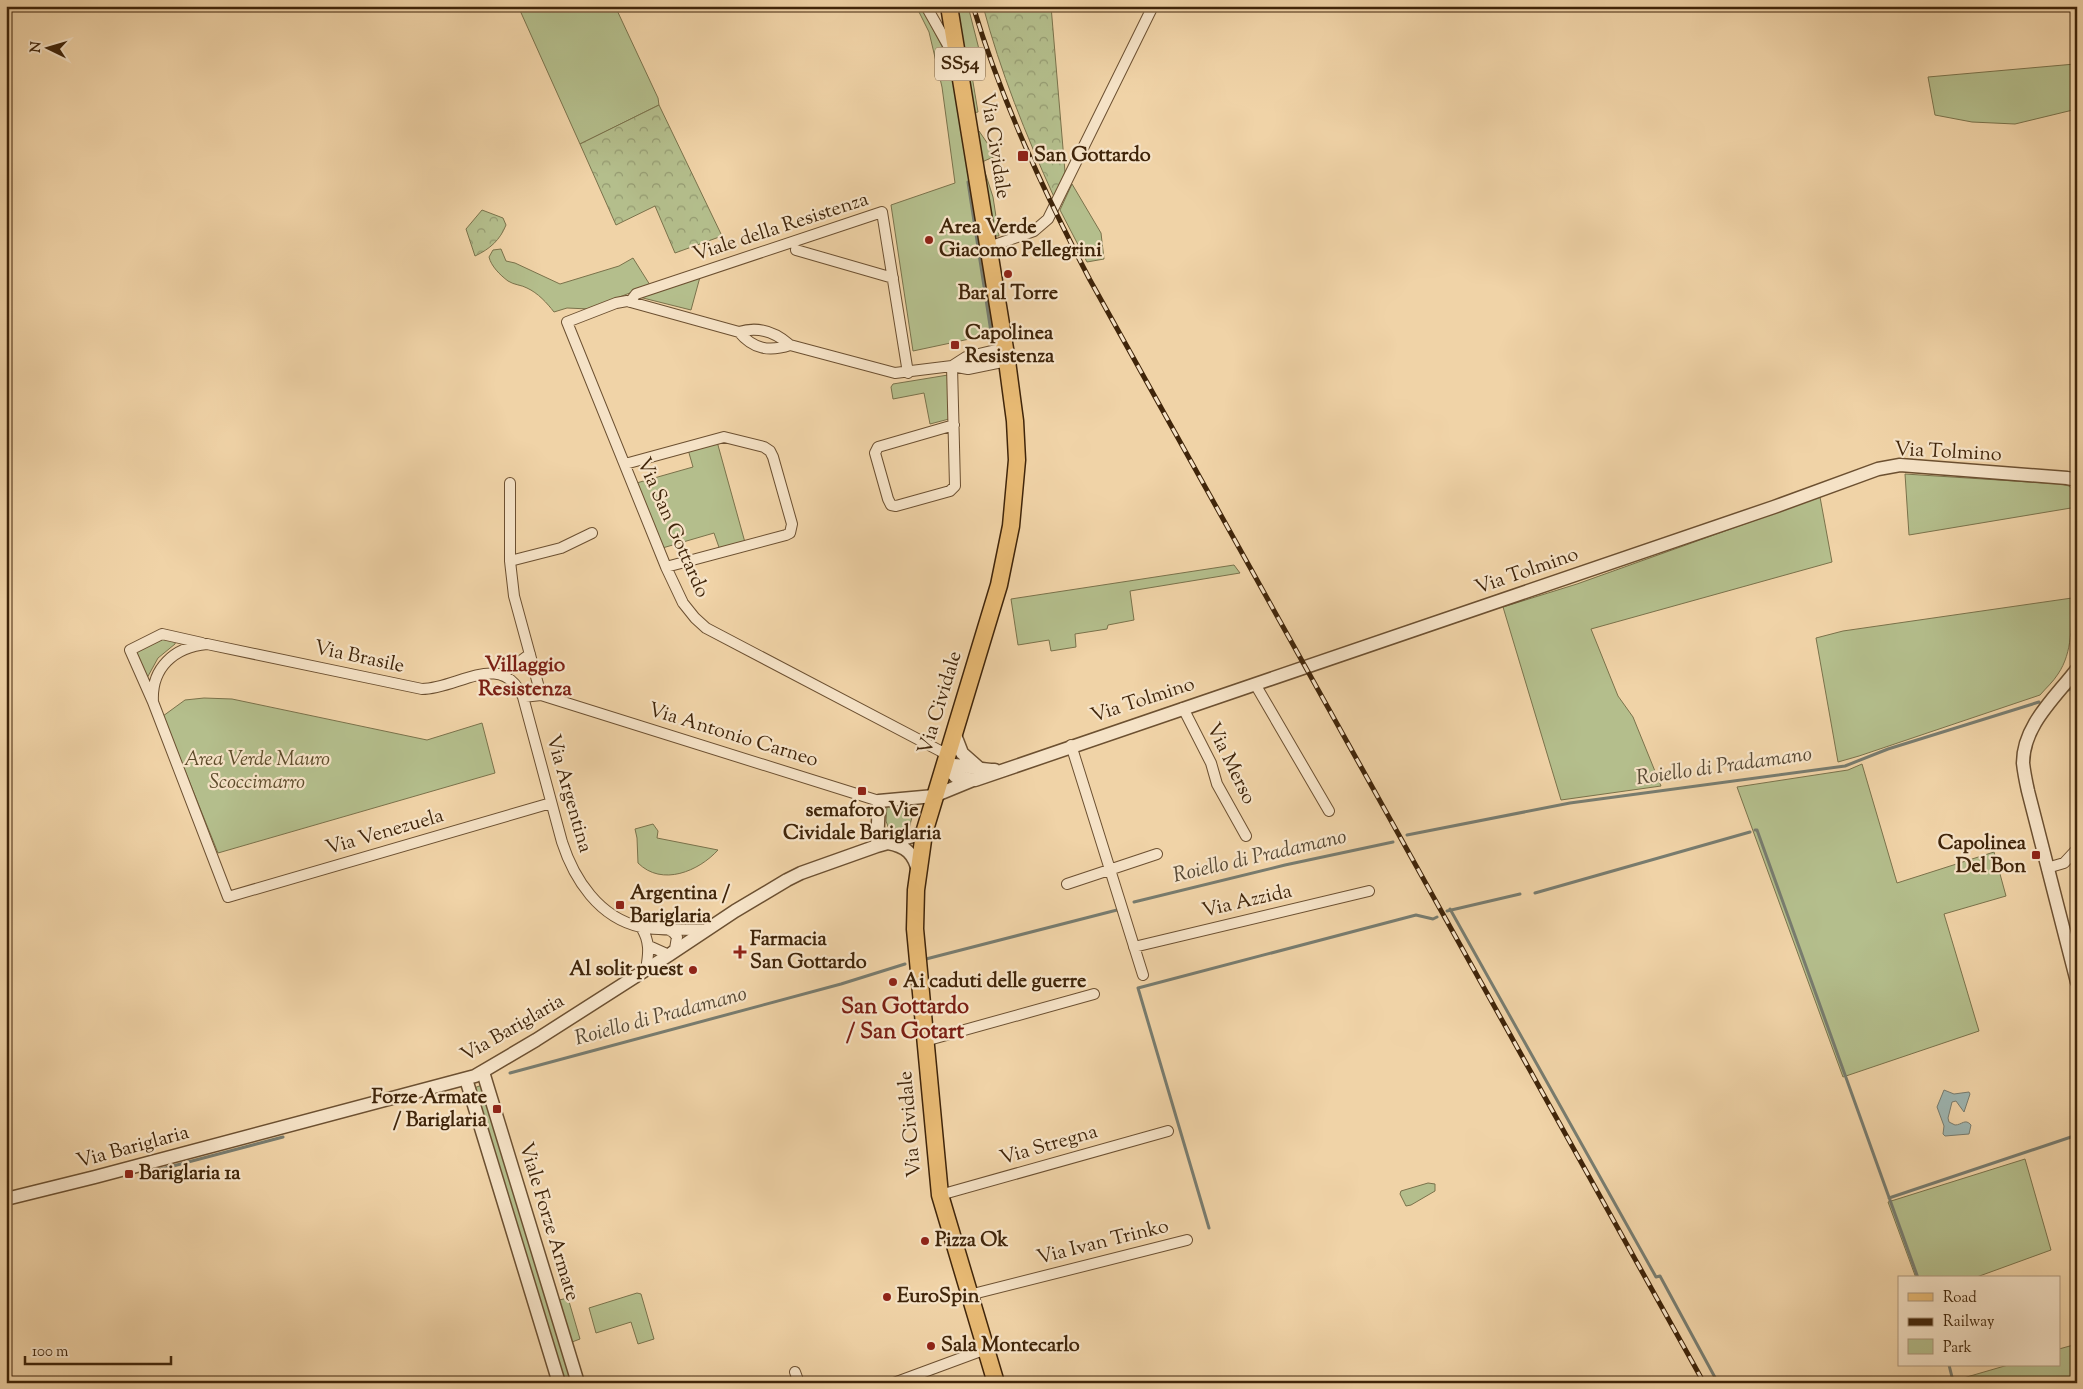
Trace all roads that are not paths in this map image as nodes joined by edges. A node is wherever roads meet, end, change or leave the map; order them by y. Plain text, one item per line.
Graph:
1 (926, 6) edge
2 (949, 6) edge
3 (1153, 6) edge
4 (960, 66) junction
5 (988, 247) junction
6 (796, 250) dead end
7 (893, 278) junction
8 (630, 302) junction
9 (567, 322) joint
10 (739, 332) junction
11 (790, 345) junction
12 (1006, 354) junction
13 (952, 366) junction
14 (908, 373) junction
15 (954, 425) junction
16 (625, 464) junction
17 (2077, 480) edge
18 (510, 484) dead end
19 (592, 533) dead end
20 (510, 561) junction
21 (666, 567) junction
22 (207, 644) junction
23 (530, 654) junction
24 (2077, 668) edge
25 (503, 674) junction
26 (1255, 684) junction
27 (541, 695) junction
28 (523, 697) junction
29 (152, 702) junction
30 (1182, 708) junction
31 (955, 735) junction
32 (1071, 746) junction
33 (946, 760) junction
34 (978, 775) junction
35 (934, 796) junction
36 (879, 801) junction
37 (551, 803) junction
38 (1329, 812) dead end
39 (924, 832) junction
40 (1246, 836) dead end
41 (883, 845) junction
42 (2077, 848) edge
43 (1157, 854) dead end
44 (2048, 868) junction
45 (1110, 870) junction
46 (918, 874) junction
47 (1067, 884) dead end
48 (1369, 891) dead end
49 (641, 926) junction
50 (666, 929) junction
51 (707, 930) junction
52 (649, 946) junction
53 (1134, 947) junction
54 (669, 955) junction
55 (646, 969) junction
56 (1143, 976) dead end
57 (2077, 982) edge
58 (1094, 994) dead end
59 (925, 1041) junction
60 (483, 1072) junction
61 (466, 1079) junction
62 (1168, 1131) dead end
63 (940, 1195) junction
64 (6, 1199) edge
65 (1187, 1240) dead end
66 (969, 1295) junction
67 (986, 1349) junction
68 (795, 1372) dead end
69 (559, 1383) edge
70 (578, 1383) edge
71 (798, 1383) edge
72 (894, 1383) edge
73 (996, 1383) edge

1 - 4 street, Via Cividale
2 - 4 main road, Via Cividale / SS54
3 - 5 street
4 - 5 main road, Via Cividale / SS54
5 - 12 main road, Via Cividale
6 - 7 street, Viale della Resistenza
7 - 8 street, Viale della Resistenza
7 - 14 street, Viale della Resistenza
8 - 9 street, Viale della Resistenza
8 - 10 street, Viale della Resistenza
9 - 16 street, Via San Gottardo
10 - 11 street, Viale della Resistenza
10 - 11 street, Viale della Resistenza
11 - 14 street, Viale della Resistenza
12 - 13 street, Viale della Resistenza
12 - 31 main road, Via Cividale
13 - 14 street, Viale della Resistenza
13 - 15 street
15 - 15 street
16 - 21 street, Via San Gottardo
16 - 21 street
17 - 26 street, Via Tolmino
18 - 20 street
19 - 20 street
20 - 23 street
21 - 33 street, Via San Gottardo
22 - 25 street, Via Brasile
22 - 29 street, Via Brasile
22 - 29 street, Via Brasile
23 - 25 street
23 - 27 street
24 - 44 street
25 - 28 street
26 - 30 street, Via Tolmino
26 - 38 street
27 - 28 street, Via Antonio Carneo
27 - 36 street, Via Antonio Carneo
28 - 37 street, Via Argentina
29 - 37 street, Via Venezuela
30 - 32 street, Via Tolmino
30 - 40 street, Via Merso
31 - 33 main road, Via Cividale
31 - 34 street
32 - 34 street, Via Tolmino
32 - 45 street
33 - 34 street, Via Tolmino
33 - 35 main road, Via Cividale
34 - 35 street, Via Tolmino
35 - 36 street, Via Antonio Carneo
35 - 39 main road, Via Cividale
36 - 41 street
37 - 49 street, Via Argentina
39 - 41 street, Via Bariglaria
39 - 46 main road, Via Cividale
41 - 46 street
41 - 51 street, Via Bariglaria
42 - 44 street
43 - 45 street
44 - 57 street
45 - 47 street
45 - 53 street
46 - 59 main road, Via Cividale
48 - 53 street, Via Azzida
49 - 50 street, Via Argentina
49 - 52 street
50 - 51 street, Via Argentina
50 - 54 street
51 - 54 street, Via Bariglaria
52 - 54 street
52 - 55 street
53 - 56 street
54 - 55 street, Via Bariglaria
55 - 60 street, Via Bariglaria
58 - 59 street
59 - 63 main road, Via Cividale
60 - 61 street, Via Bariglaria
60 - 70 street, Viale Forze Armate
61 - 64 street, Via Bariglaria
61 - 69 street, Viale Forze Armate
62 - 63 street, Via Stregna
63 - 66 main road, Via Cividale
65 - 66 street, Via Ivan Trinko
66 - 67 main road, Via Cividale
67 - 72 street
67 - 73 main road, Via Cividale
68 - 71 street

